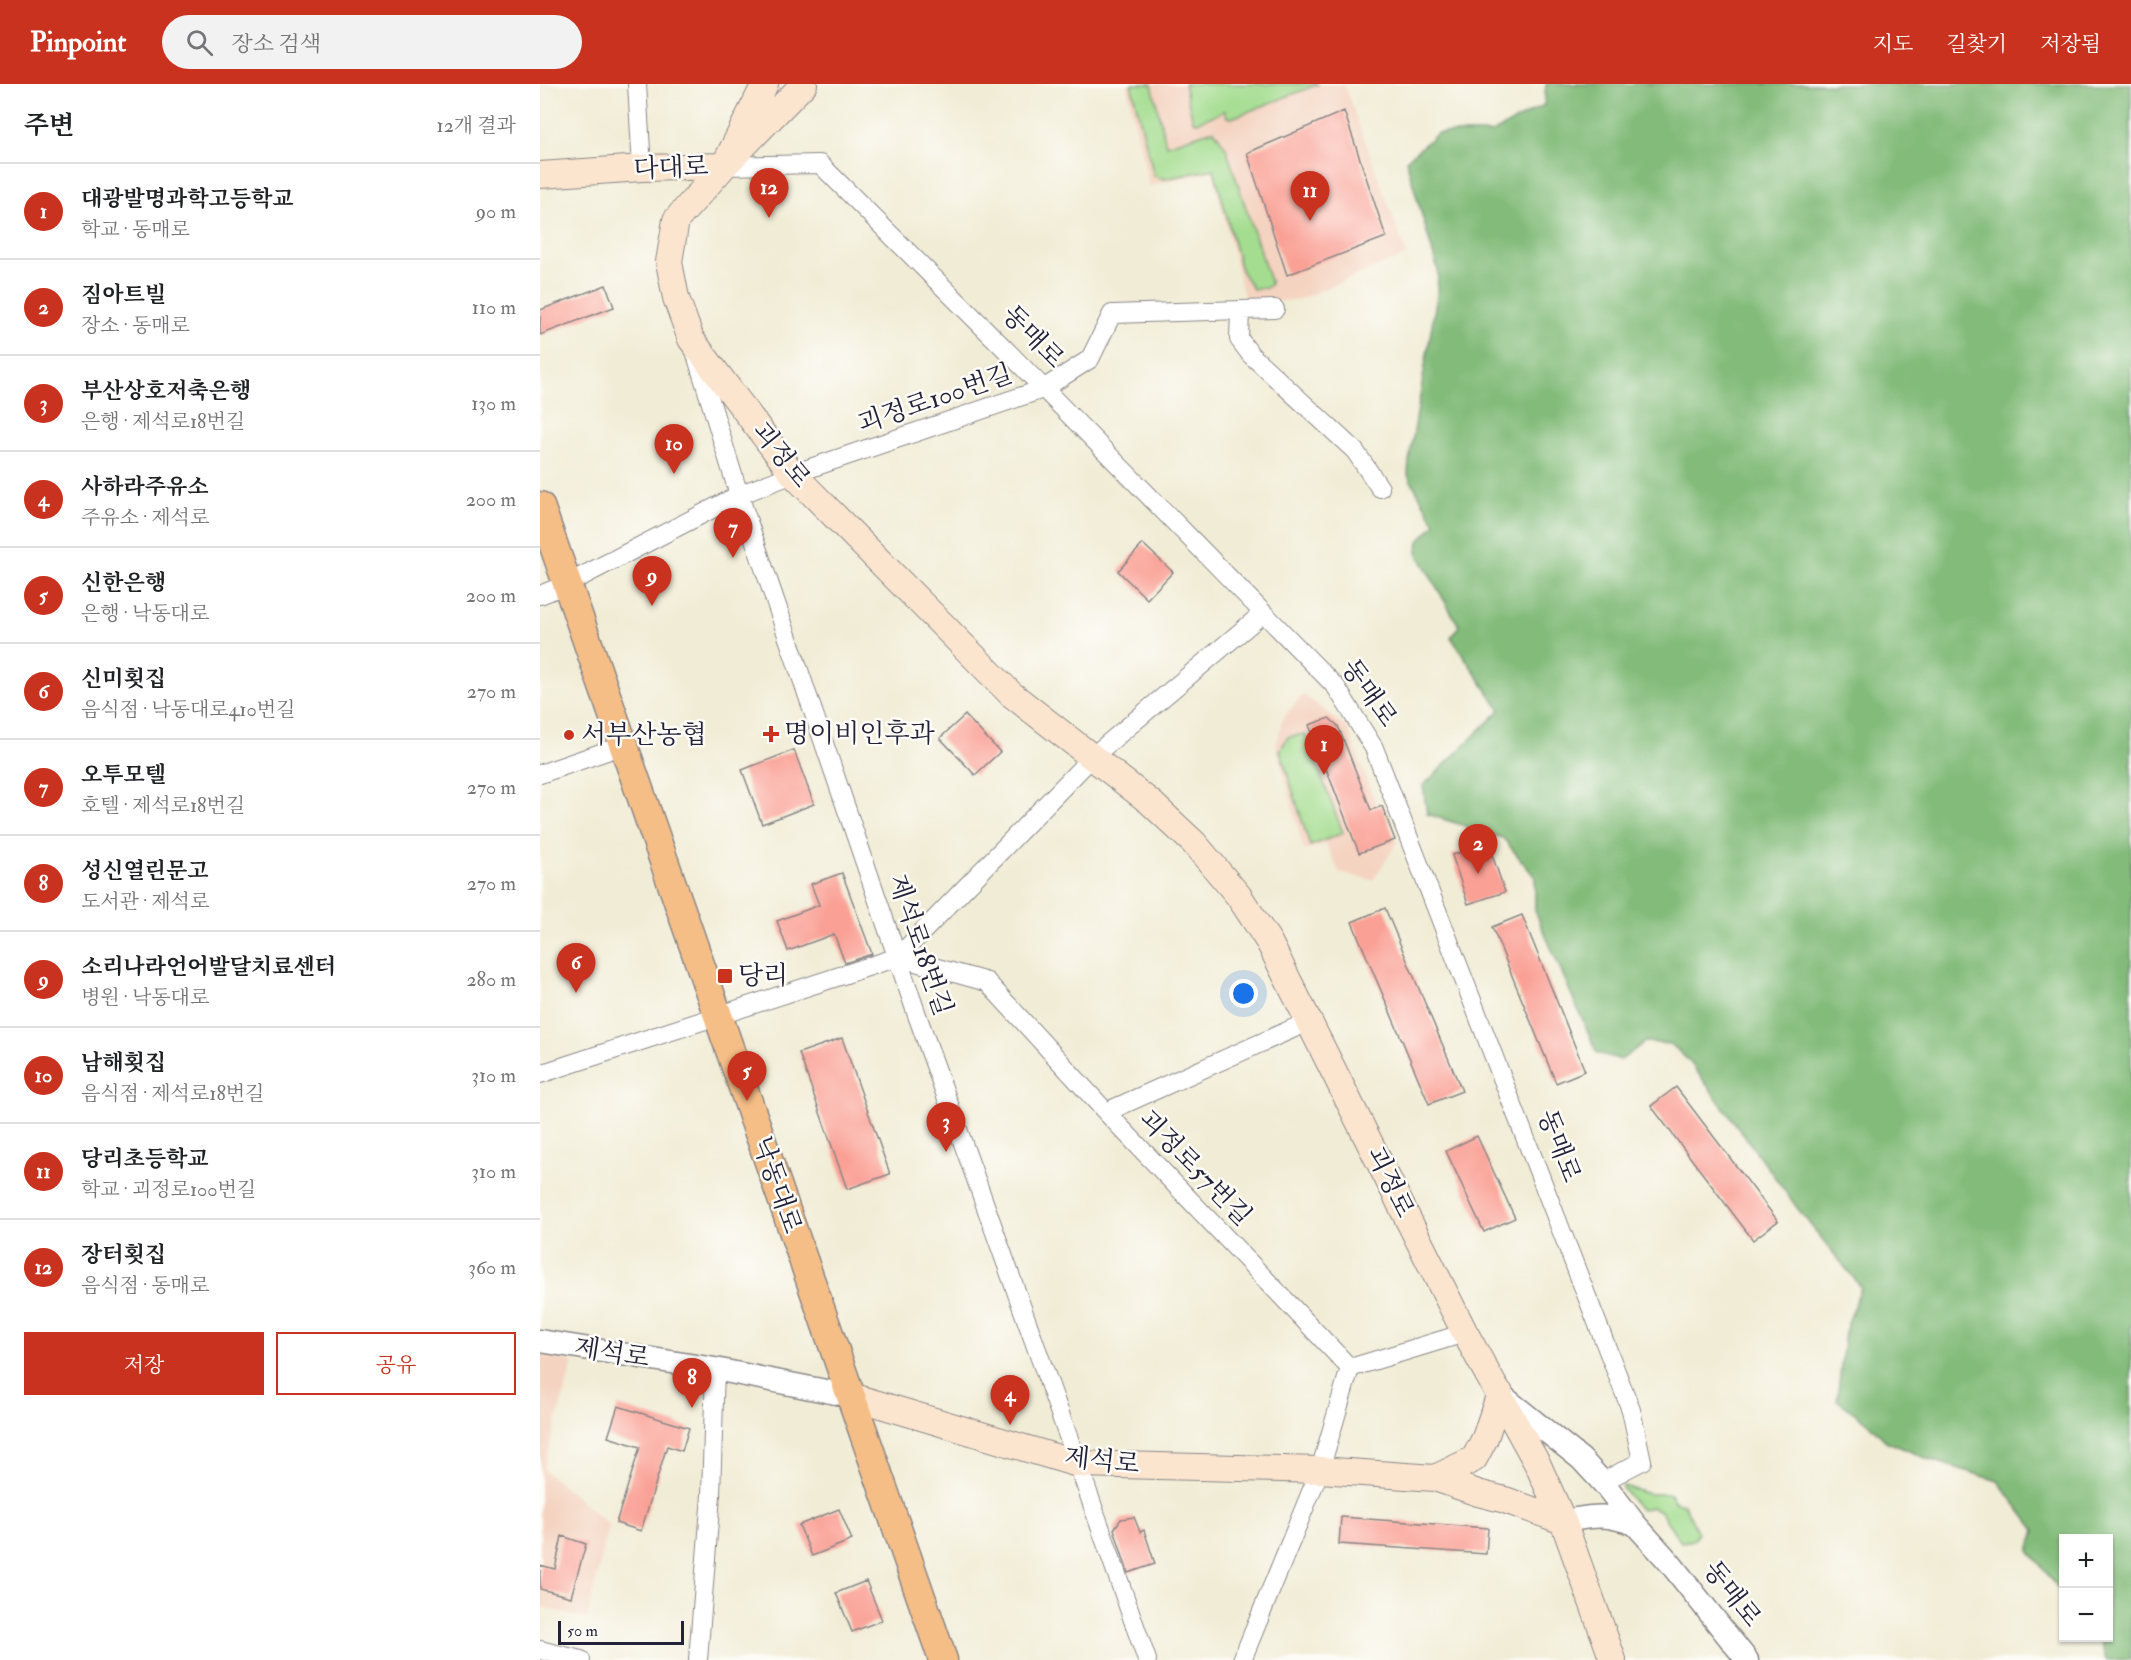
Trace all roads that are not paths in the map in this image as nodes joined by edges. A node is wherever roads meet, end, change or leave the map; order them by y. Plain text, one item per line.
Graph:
1 (638, 84) edge
2 (765, 84) edge
3 (804, 84) edge
4 (724, 166) junction
5 (642, 168) junction
6 (540, 175) edge
7 (1275, 309) dead end
8 (1240, 310) junction
9 (691, 339) junction
10 (1043, 389) junction
11 (793, 474) junction
12 (1380, 488) dead end
13 (739, 495) junction
14 (540, 506) edge
15 (567, 584) junction
16 (540, 595) edge
17 (1262, 614) junction
18 (624, 745) junction
19 (1092, 757) junction
20 (540, 774) edge
21 (898, 957) junction
22 (718, 1015) junction
23 (1310, 1021) junction
24 (540, 1074) edge
25 (1106, 1112) junction
26 (1465, 1333) junction
27 (540, 1341) edge
28 (1350, 1368) junction
29 (715, 1369) junction
30 (1500, 1394) junction
31 (851, 1396) junction
32 (1078, 1464) junction
33 (1320, 1470) junction
34 (1435, 1478) junction
35 (1602, 1482) junction
36 (1563, 1521) junction
37 (1635, 1524) junction
38 (540, 1650) edge
39 (581, 1660) edge
40 (698, 1660) edge
41 (943, 1660) edge
42 (1147, 1660) edge
43 (1242, 1660) edge
44 (1613, 1660) edge
45 (1747, 1660) edge

1 - 5 street
2 - 4 main road, 괴정로
3 - 4 main road, 다대로
4 - 5 main road, 다대로
4 - 9 main road, 괴정로
4 - 10 street, 동매로
5 - 6 main road, 다대로
7 - 8 street, 괴정로100번길
8 - 10 street, 괴정로100번길
8 - 12 street
9 - 11 main road, 괴정로
9 - 13 street, 제석로18번길
10 - 11 street, 괴정로100번길
10 - 17 street, 동매로
11 - 13 street
11 - 19 main road, 괴정로
13 - 15 street
13 - 21 street, 제석로18번길
14 - 15 main road, 낙동대로
15 - 16 street
15 - 18 main road, 낙동대로
17 - 19 street
17 - 35 street, 동매로
18 - 20 street
18 - 22 main road, 낙동대로
19 - 21 street
19 - 23 main road, 괴정로
21 - 22 street
21 - 25 street, 괴정로57번길
21 - 32 street, 제석로18번길
22 - 24 street
22 - 31 main road, 낙동대로
23 - 25 street
23 - 26 main road, 괴정로
25 - 28 street, 괴정로57번길
26 - 28 street
26 - 30 main road, 괴정로
27 - 29 street, 제석로
28 - 33 street
29 - 31 street, 제석로
29 - 40 street
30 - 34 main road
30 - 35 street, 동매로
30 - 36 main road, 괴정로
31 - 32 main road, 제석로
31 - 41 main road, 낙동대로
32 - 33 main road, 제석로
32 - 42 street, 제석로18번길
33 - 34 main road, 제석로
33 - 43 street
34 - 36 main road, 제석로
35 - 37 street, 동매로
36 - 37 street
36 - 44 main road, 괴정로
37 - 45 street, 동매로
38 - 39 street

